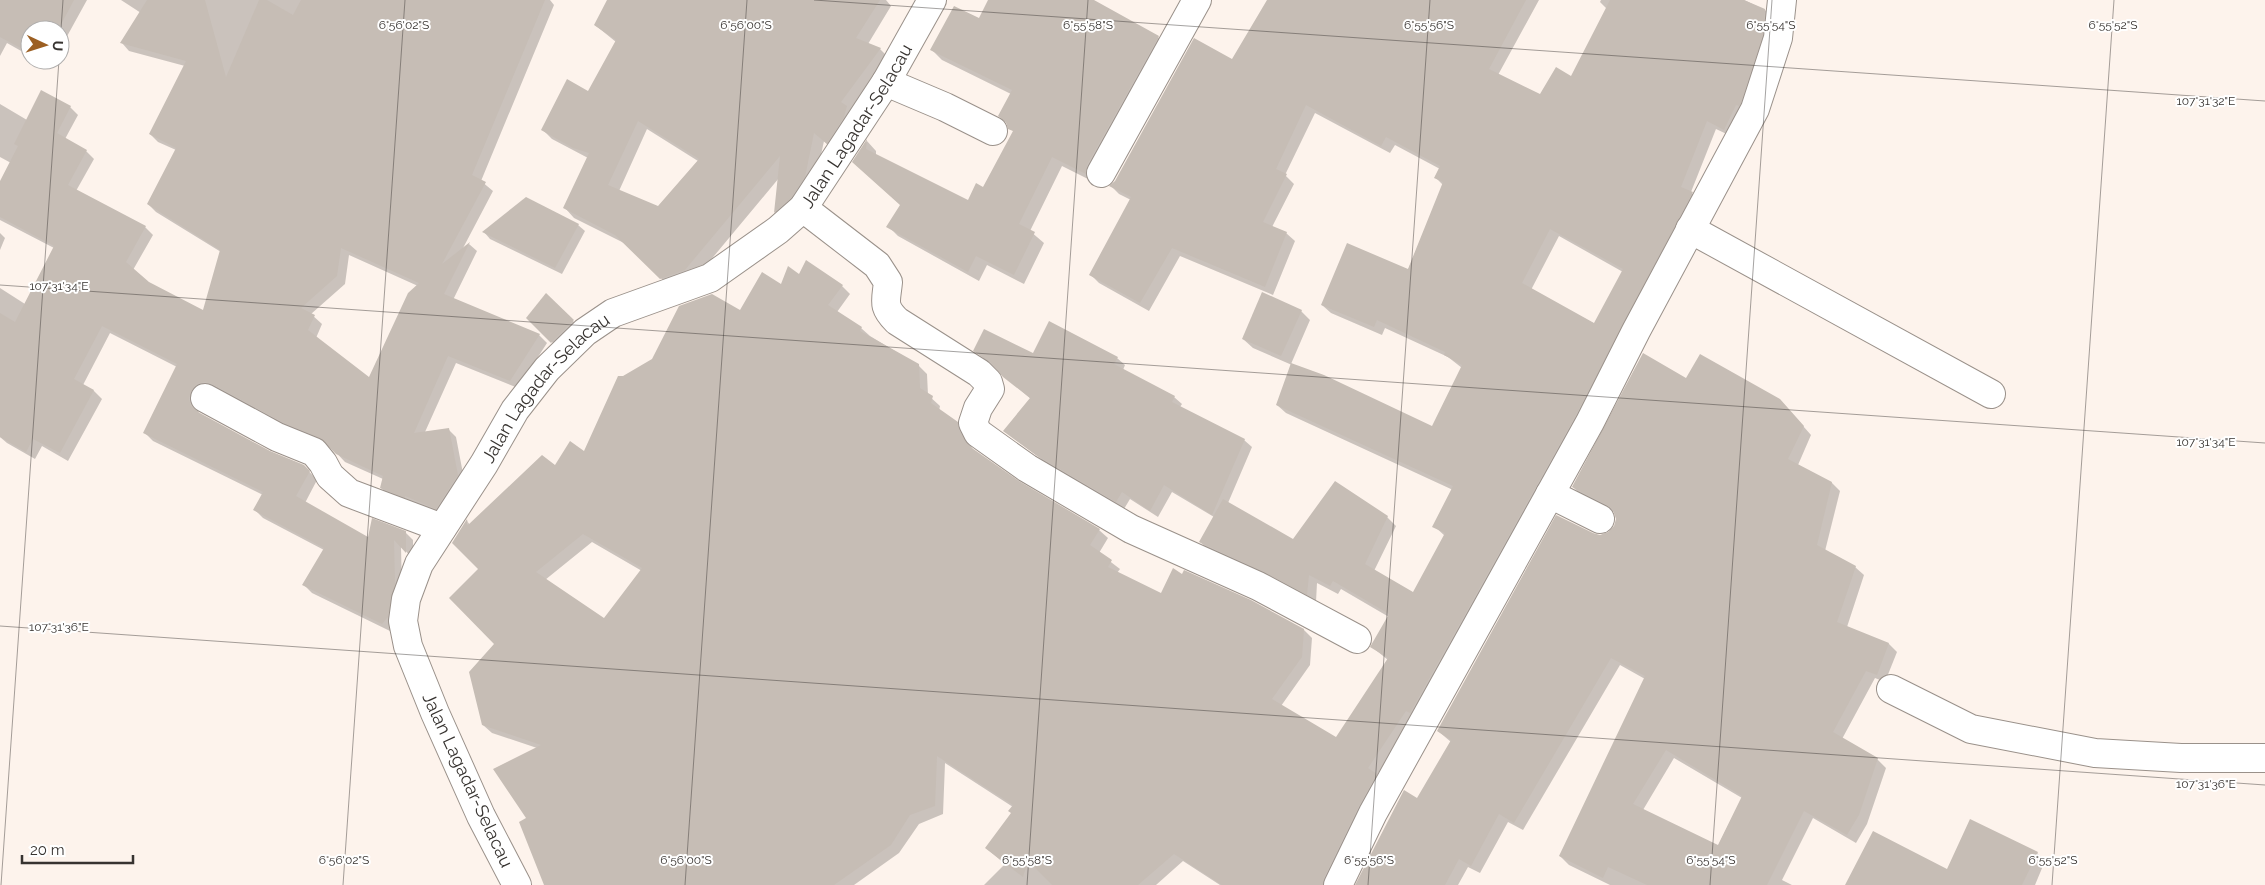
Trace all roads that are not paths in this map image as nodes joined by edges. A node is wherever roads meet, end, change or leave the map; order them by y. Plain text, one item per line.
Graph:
1 (932, 0) edge
2 (1197, 0) edge
3 (1782, 0) edge
4 (886, 82) junction
5 (993, 131) dead end
6 (1101, 173) dead end
7 (803, 208) junction
8 (1690, 229) junction
9 (1991, 394) dead end
10 (205, 398) dead end
11 (1550, 494) junction
12 (1600, 519) dead end
13 (442, 528) junction
14 (1357, 639) dead end
15 (1891, 689) dead end
16 (2265, 758) edge
17 (518, 885) edge
18 (1338, 885) edge

1 - 4 street, Jalan Lagadar-Selacau
2 - 6 street
3 - 8 street
4 - 5 street
4 - 7 street, Jalan Lagadar-Selacau
7 - 13 street, Jalan Lagadar-Selacau
7 - 14 street
8 - 9 street
8 - 11 street
10 - 13 street
11 - 12 street
11 - 18 street
13 - 17 street, Jalan Lagadar-Selacau
15 - 16 street

